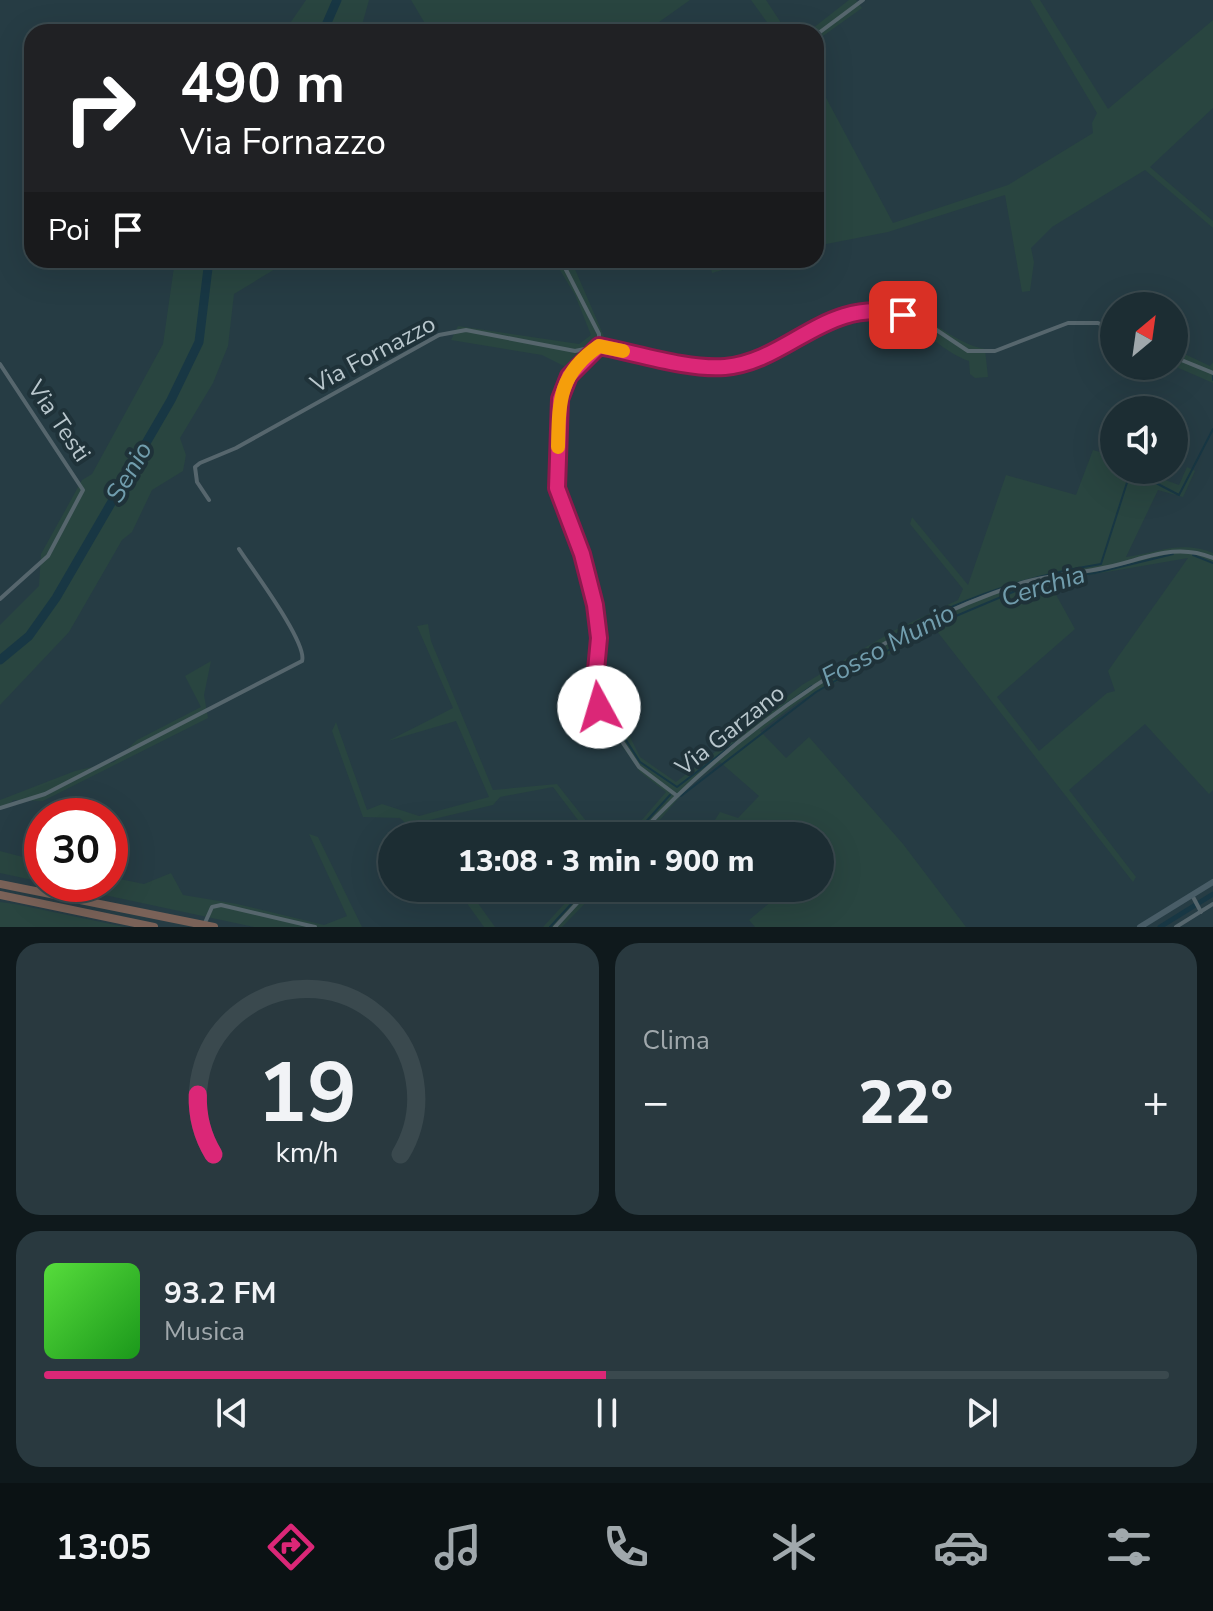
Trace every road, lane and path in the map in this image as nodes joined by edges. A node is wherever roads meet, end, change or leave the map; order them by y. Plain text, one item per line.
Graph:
1 (863, 0) edge
2 (824, 29) edge
3 (565, 268) edge
4 (1100, 324) edge
5 (599, 346) junction
6 (1188, 363) edge
7 (0, 364) edge
8 (1213, 373) edge
9 (209, 500) dead end
10 (239, 549) dead end
11 (1213, 558) edge
12 (0, 599) edge
13 (676, 795) junction
14 (0, 808) edge
15 (651, 822) edge
16 (1213, 882) edge
17 (0, 884) edge
18 (0, 895) edge
19 (1192, 895) junction
20 (578, 902) edge
21 (1213, 904) edge
22 (1201, 912) junction
23 (154, 927) edge
24 (204, 927) edge
25 (214, 927) edge
26 (315, 927) edge
27 (555, 927) edge
28 (1140, 927) edge
29 (1176, 927) edge

1 - 2 street
3 - 5 street
4 - 5 street, Via Fornazzo
5 - 9 street, Via Fornazzo
5 - 13 street
6 - 8 street
7 - 12 street, Via Testi
10 - 14 street
11 - 13 street, Via Garzano
13 - 15 street, Via Garzano
16 - 19 main road
17 - 25 highway
18 - 23 highway
19 - 22 street
19 - 28 main road
20 - 27 street
21 - 22 street
22 - 29 street
24 - 26 street

